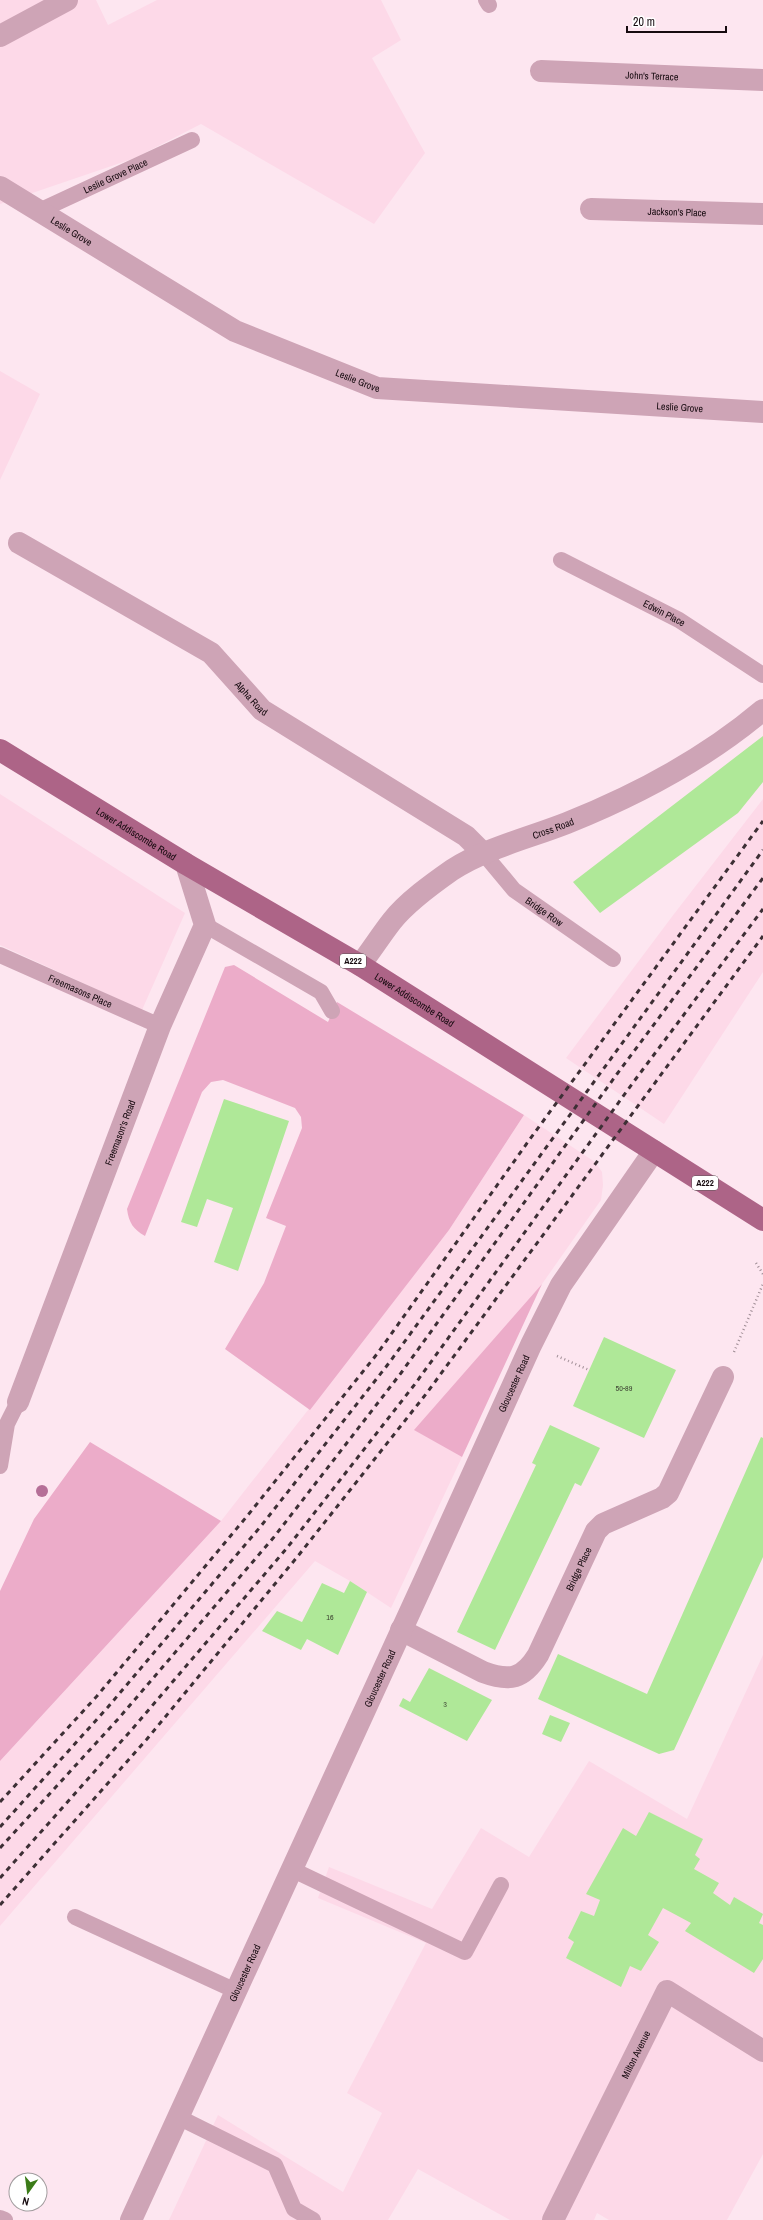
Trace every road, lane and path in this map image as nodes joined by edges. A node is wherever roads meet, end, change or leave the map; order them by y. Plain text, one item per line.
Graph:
1 (67, 0) edge
2 (0, 36) edge
3 (541, 72) dead end
4 (763, 80) edge
5 (192, 140) dead end
6 (0, 188) edge
7 (591, 210) dead end
8 (39, 211) junction
9 (763, 214) edge
10 (763, 412) edge
11 (19, 543) dead end
12 (561, 560) dead end
13 (763, 675) edge
14 (763, 710) edge
15 (0, 750) edge
16 (484, 854) junction
17 (186, 864) junction
18 (205, 925) junction
19 (0, 955) edge
20 (613, 959) dead end
21 (360, 965) junction
22 (332, 1012) dead end
23 (160, 1026) junction
24 (650, 1149) junction
25 (763, 1220) edge
26 (756, 1263) dead end
27 (763, 1274) edge
28 (763, 1284) edge
29 (530, 1345) junction
30 (589, 1370) dead end
31 (723, 1377) joint
32 (18, 1402) joint
33 (0, 1466) edge
34 (401, 1630) junction
35 (291, 1869) junction
36 (501, 1885) dead end
37 (75, 1917) dead end
38 (236, 1991) junction
39 (763, 2051) edge
40 (178, 2116) junction
41 (0, 2218) edge
42 (5, 2220) edge
43 (131, 2220) edge
44 (313, 2220) edge
45 (553, 2220) edge

1 - 2 street
3 - 4 street, John's Terrace
5 - 8 lane, Leslie Grove Place
6 - 8 street, Leslie Grove
7 - 9 street, Jackson's Place
8 - 10 street, Leslie Grove
11 - 16 street, Alpha Road
12 - 13 lane, Edwin Place
14 - 16 street, Cross Road
15 - 17 main road, Lower Addiscombe Road / A222
16 - 20 lane, Bridge Row
16 - 21 street, Cross Road
17 - 18 street
17 - 21 main road, Lower Addiscombe Road / A222
18 - 22 lane
18 - 23 street, Freemason's Road
19 - 23 lane, Freemasons Place
21 - 24 main road, Lower Addiscombe Road / A222
23 - 32 street, Freemason's Road
24 - 25 main road, Lower Addiscombe Road / A222
24 - 29 street, Gloucester Road
26 - 27 path
28 - 31 path
29 - 30 path
29 - 34 street, Gloucester Road
31 - 34 street, Bridge Place
32 - 33 lane
34 - 35 street, Gloucester Road
35 - 36 lane
35 - 38 street, Gloucester Road
37 - 38 lane
38 - 40 street, Gloucester Road
39 - 45 street, Milton Avenue
40 - 43 street, Gloucester Road
40 - 44 lane
41 - 42 lane

